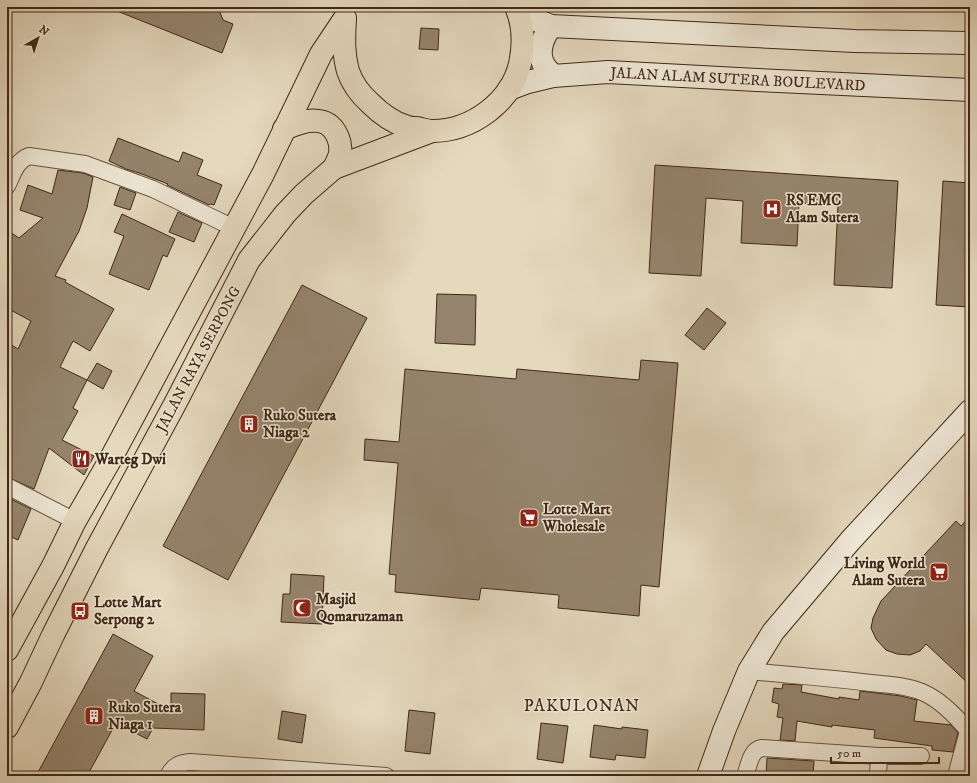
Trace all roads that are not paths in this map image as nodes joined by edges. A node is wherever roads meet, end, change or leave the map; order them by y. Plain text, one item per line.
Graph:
1 (517, 10) edge
2 (348, 12) edge
3 (551, 26) junction
4 (970, 43) edge
5 (553, 76) junction
6 (509, 90) junction
7 (970, 90) edge
8 (284, 129) junction
9 (432, 131) junction
10 (334, 168) junction
11 (7, 186) edge
12 (234, 228) junction
13 (970, 412) edge
14 (7, 486) edge
15 (75, 521) junction
16 (7, 650) edge
17 (749, 671) junction
18 (7, 727) edge
19 (969, 732) edge
20 (879, 756) junction
21 (921, 756) dead end
22 (172, 770) edge
23 (386, 776) edge
24 (708, 776) edge
25 (745, 776) edge
26 (878, 776) edge
27 (956, 776) edge

1 - 3 main road
1 - 6 main road
2 - 8 main road, JALAN RAYA SERPONG
2 - 9 main road
3 - 4 main road
3 - 5 main road
5 - 6 main road, JALAN ALAM SUTERA BOULEVARD
5 - 7 main road, JALAN ALAM SUTERA BOULEVARD
6 - 9 main road
8 - 10 main road
8 - 12 main road, JALAN RAYA SERPONG
9 - 10 main road, JALAN RAYA SERPONG
10 - 18 main road, JALAN RAYA SERPONG
11 - 12 street
12 - 15 main road, JALAN RAYA SERPONG
13 - 17 main road
14 - 15 street
15 - 16 main road, JALAN RAYA SERPONG
17 - 19 street
17 - 24 main road
19 - 27 street
20 - 21 street
20 - 25 street
20 - 26 street
22 - 23 street

